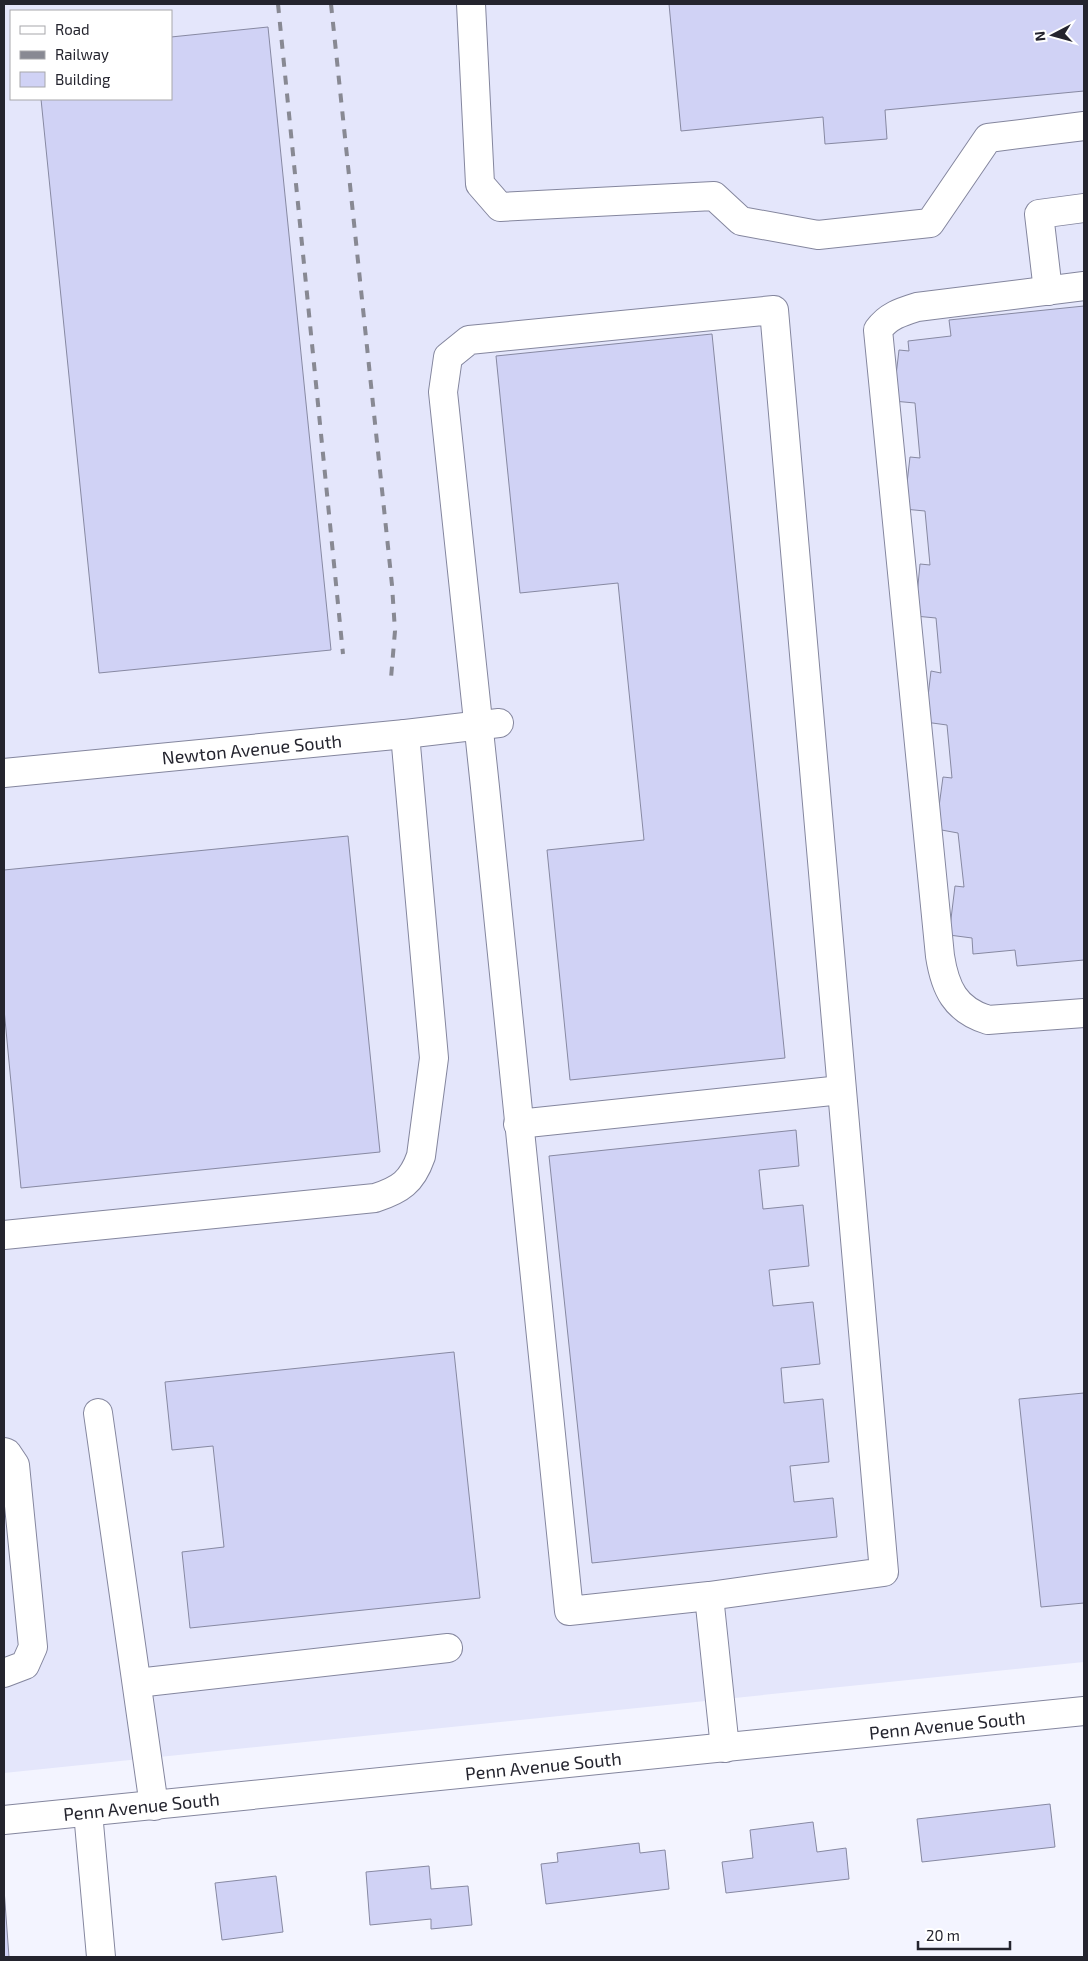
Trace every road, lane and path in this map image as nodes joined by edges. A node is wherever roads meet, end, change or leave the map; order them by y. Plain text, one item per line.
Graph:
1 (471, 4) edge
2 (1084, 126) edge
3 (1084, 208) edge
4 (1084, 286) edge
5 (1048, 291) junction
6 (489, 724) junction
7 (405, 734) junction
8 (4, 773) edge
9 (1084, 1013) edge
10 (841, 1090) junction
11 (518, 1124) junction
12 (4, 1235) edge
13 (98, 1413) dead end
14 (4, 1452) edge
15 (709, 1596) junction
16 (448, 1648) dead end
17 (4, 1673) edge
18 (137, 1683) junction
19 (1084, 1711) edge
20 (725, 1748) junction
21 (154, 1806) junction
22 (88, 1812) junction
23 (4, 1820) edge
24 (101, 1957) edge

1 - 2 main road
3 - 5 main road
4 - 5 main road
5 - 9 main road
6 - 7 main road, Newton Avenue South
6 - 10 main road
6 - 11 main road
7 - 8 main road, Newton Avenue South
7 - 12 main road
10 - 11 main road
10 - 15 main road
11 - 15 main road
13 - 18 main road
14 - 17 main road
15 - 20 main road
16 - 18 main road
18 - 21 main road
19 - 20 main road, Penn Avenue South
20 - 21 main road, Penn Avenue South
21 - 22 main road, Penn Avenue South
22 - 23 main road, Penn Avenue South
22 - 24 main road

